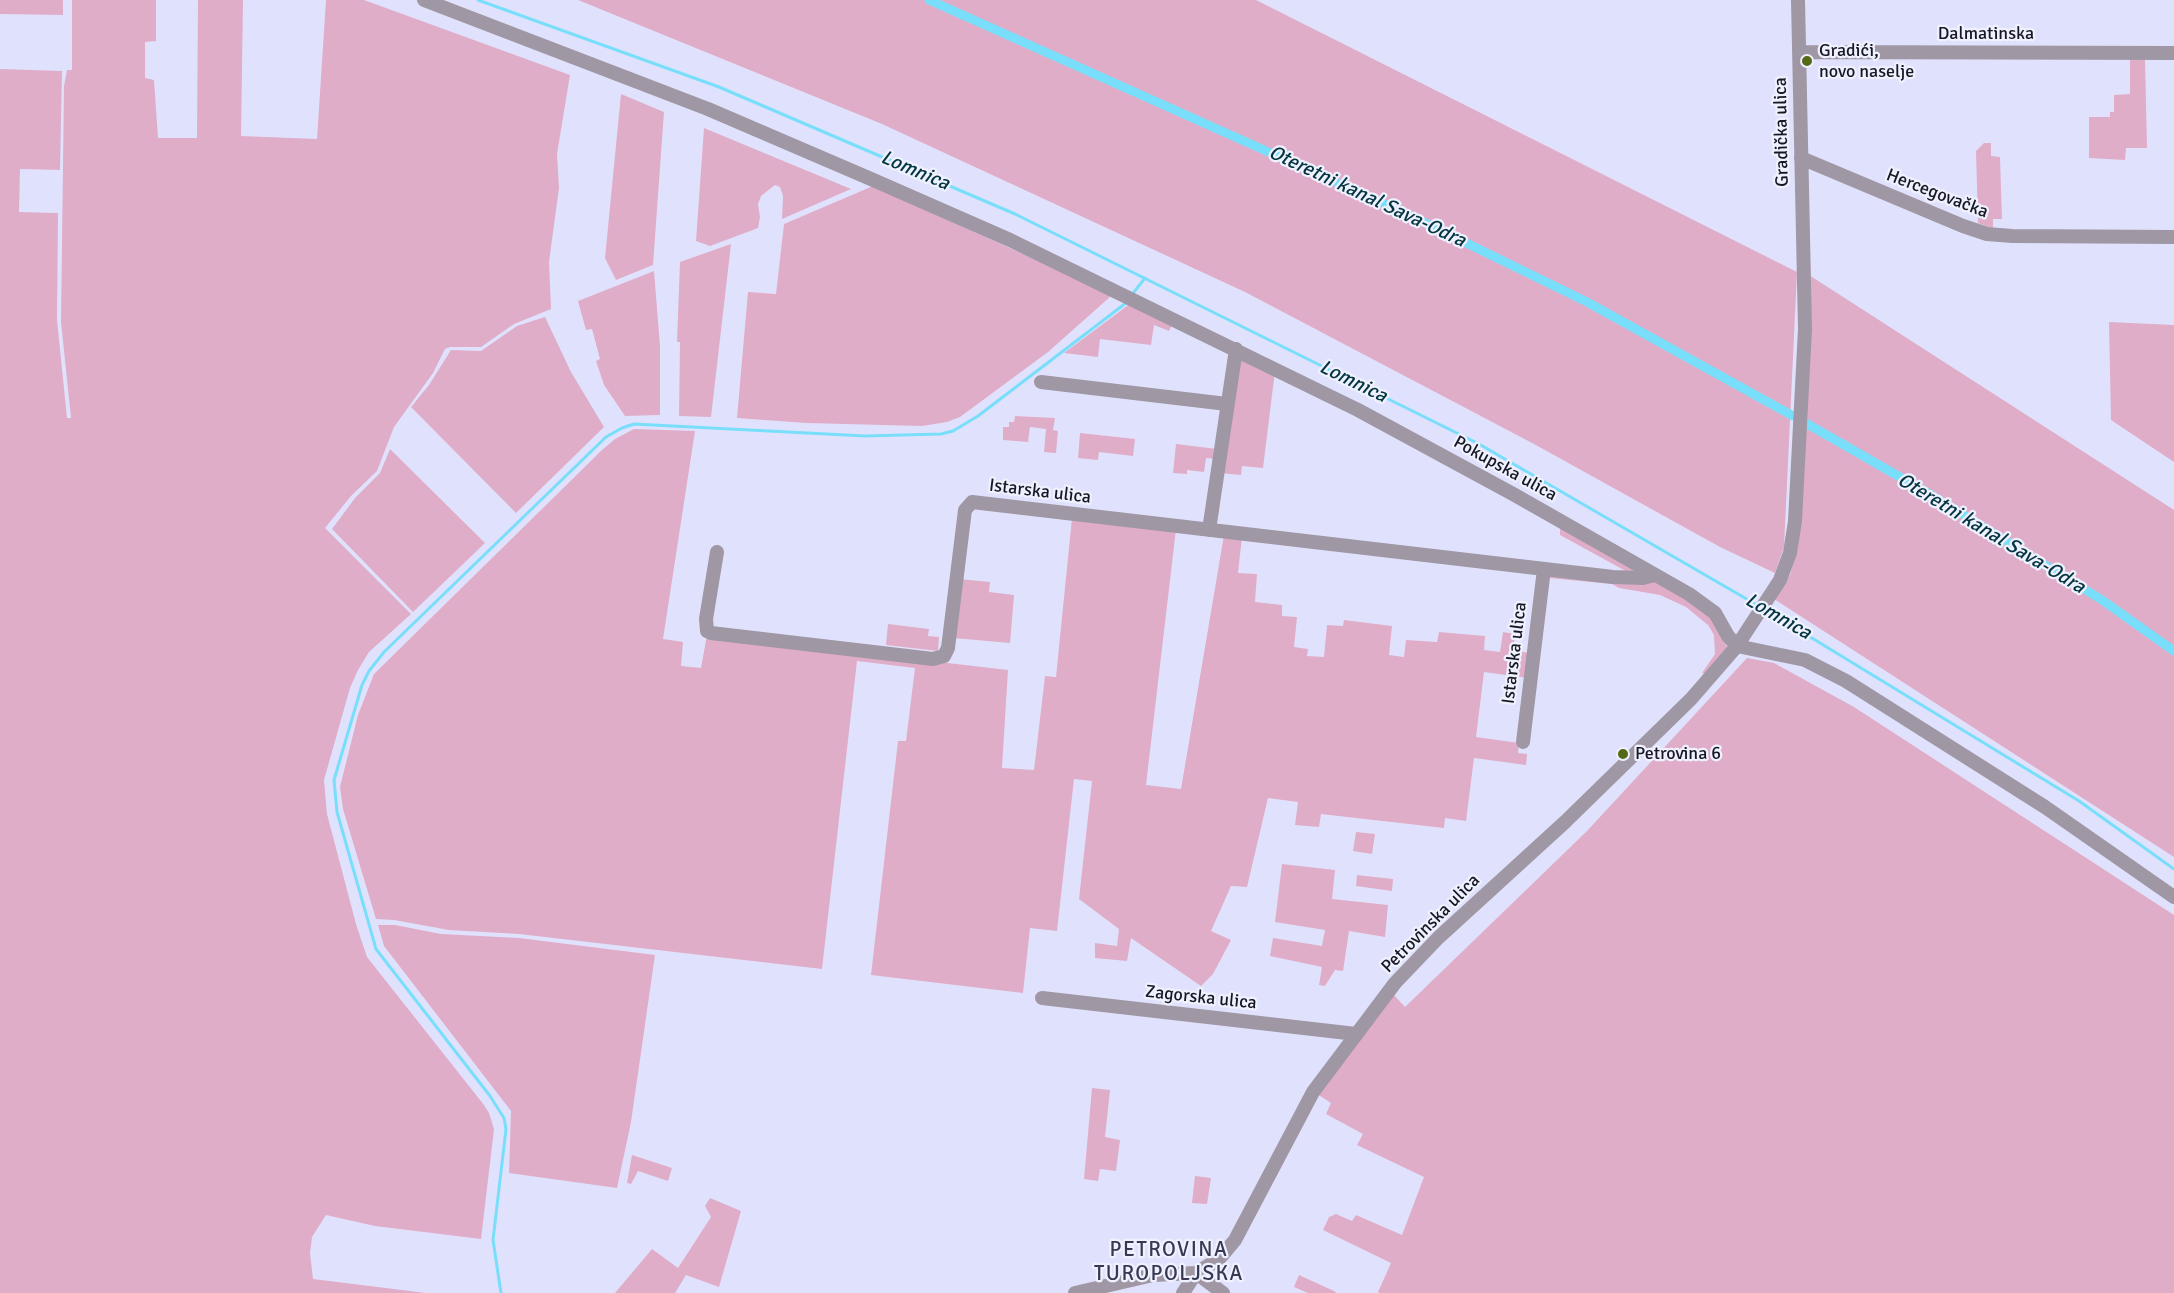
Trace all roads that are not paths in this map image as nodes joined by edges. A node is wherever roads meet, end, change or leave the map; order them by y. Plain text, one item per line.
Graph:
1 (424, 0) edge
2 (1798, 0) edge
3 (1799, 52) junction
4 (2174, 53) edge
5 (1801, 158) junction
6 (2174, 237) edge
7 (1236, 349) junction
8 (1041, 382) dead end
9 (1227, 404) junction
10 (1209, 530) junction
11 (717, 552) dead end
12 (1544, 569) junction
13 (1655, 575) junction
14 (1774, 590) joint
15 (1737, 646) junction
16 (1523, 742) dead end
17 (2174, 897) edge
18 (1042, 998) dead end
19 (1356, 1034) junction
20 (1196, 1273) junction
21 (1075, 1293) edge
22 (1183, 1293) edge
23 (1223, 1293) edge

1 - 7 street, Pokupska ulica
2 - 3 street, Gradička ulica
3 - 4 street, Dalmatinska
3 - 5 street, Gradička ulica
5 - 6 street, Hercegovačka
5 - 14 street, Gradička ulica
7 - 9 street
7 - 13 street, Pokupska ulica
8 - 9 street
9 - 10 street
10 - 11 street, Istarska ulica
10 - 12 street, Istarska ulica
12 - 13 street, Istarska ulica
12 - 16 street, Istarska ulica
13 - 15 street, Pokupska ulica
14 - 15 street, Petrovinska ulica
15 - 17 street
15 - 19 street, Petrovinska ulica
18 - 19 street, Zagorska ulica
19 - 20 street, Petrovinska ulica
20 - 21 street
20 - 22 street, Petrovinska ulica
20 - 23 street

